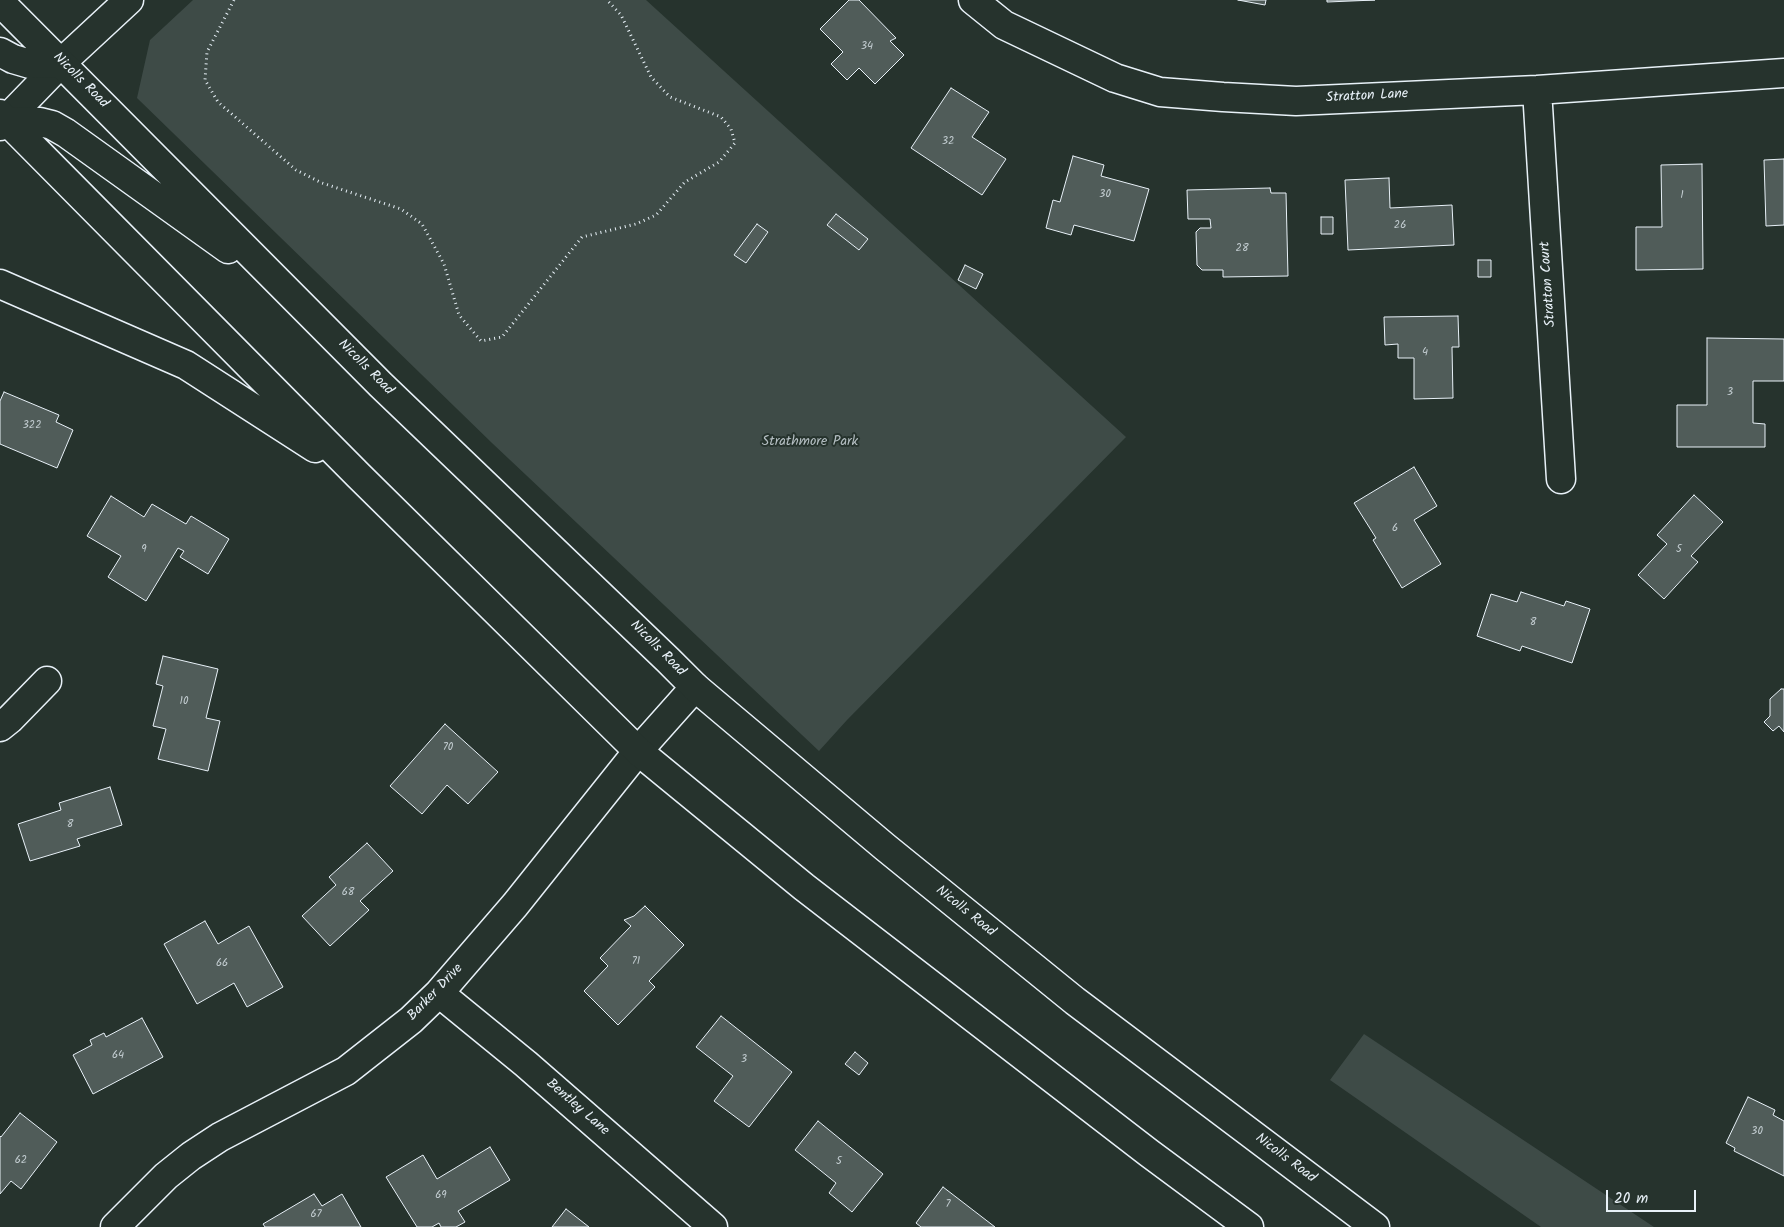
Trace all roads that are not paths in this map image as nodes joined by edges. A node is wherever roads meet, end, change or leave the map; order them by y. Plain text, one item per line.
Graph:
1 (129, 0) edge
2 (973, 0) edge
3 (0, 2) edge
4 (0, 52) edge
5 (61, 63) junction
6 (1784, 73) edge
7 (1537, 90) junction
8 (2, 121) edge
9 (0, 284) edge
10 (292, 295) junction
11 (359, 476) junction
12 (1561, 479) dead end
13 (47, 681) dead end
14 (695, 687) junction
15 (0, 727) edge
16 (638, 751) junction
17 (439, 993) junction
18 (115, 1227) edge
19 (713, 1227) edge
20 (1249, 1227) edge
21 (1375, 1227) edge

1 - 5 main road
2 - 7 main road, Stratton Lane
3 - 5 main road, Nicolls Road
4 - 5 main road
5 - 8 main road
5 - 10 main road, Nicolls Road
6 - 7 main road, Stratton Lane
7 - 12 main road, Stratton Court
8 - 10 main road
8 - 11 main road
9 - 11 main road
10 - 14 main road, Nicolls Road
11 - 16 main road
13 - 15 main road
14 - 16 main road, Barker Drive
14 - 21 main road, Nicolls Road
16 - 17 main road, Barker Drive
16 - 20 main road
17 - 18 main road, Barker Drive
17 - 19 main road, Bentley Lane

